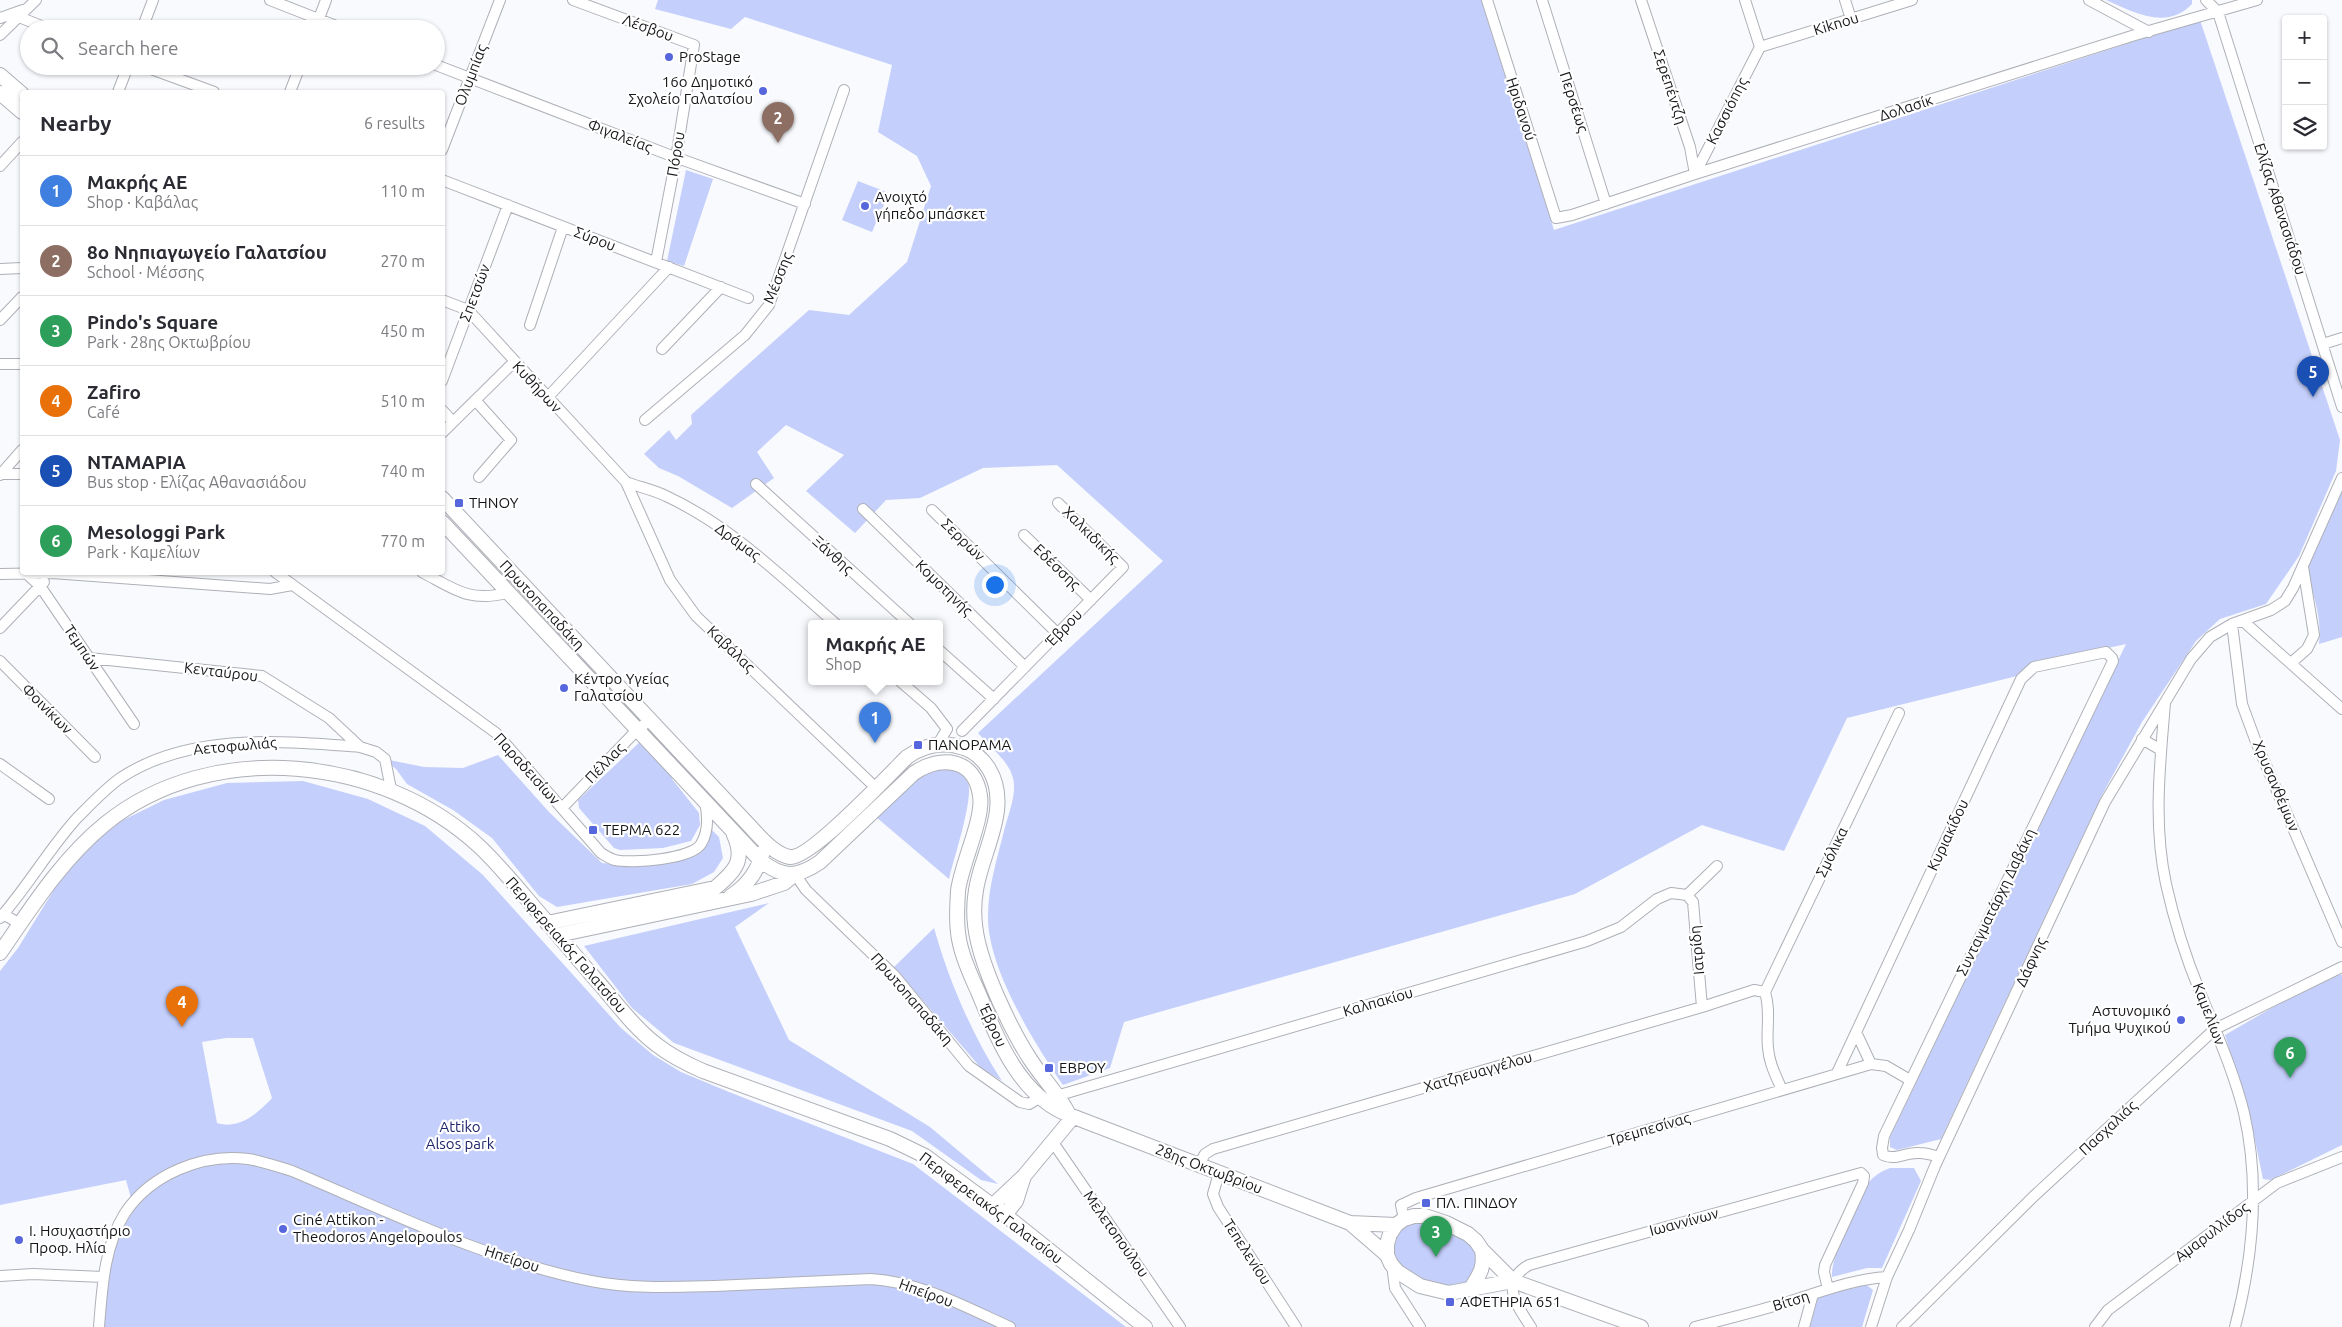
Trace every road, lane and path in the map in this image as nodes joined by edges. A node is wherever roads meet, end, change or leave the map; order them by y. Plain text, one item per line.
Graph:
1 (153, 0) edge
2 (270, 0) edge
3 (326, 0) edge
4 (500, 0) edge
5 (573, 0) edge
6 (1487, 0) edge
7 (1542, 0) edge
8 (1641, 0) edge
9 (1745, 0) edge
10 (1845, 0) edge
11 (1912, 0) edge
12 (2089, 0) edge
13 (2206, 0) edge
14 (2257, 0) edge
15 (34, 2) edge
16 (2218, 12) junction
17 (19, 16) junction
18 (0, 18) edge
19 (1851, 19) junction
20 (28, 20) edge
21 (145, 20) edge
22 (309, 20) edge
23 (318, 20) edge
24 (2149, 32) junction
25 (0, 35) edge
26 (694, 45) joint
27 (1760, 48) junction
28 (445, 68) edge
29 (0, 75) edge
30 (125, 75) edge
31 (168, 75) edge
32 (297, 75) edge
33 (470, 78) junction
34 (119, 90) edge
35 (209, 90) edge
36 (291, 90) edge
37 (844, 90) dead end
38 (20, 92) edge
39 (0, 93) edge
40 (20, 110) edge
41 (445, 142) edge
42 (20, 144) edge
43 (676, 158) junction
44 (0, 166) edge
45 (1695, 174) junction
46 (445, 181) edge
47 (805, 204) junction
48 (1606, 204) junction
49 (508, 205) junction
50 (1556, 218) joint
51 (563, 227) junction
52 (656, 262) junction
53 (669, 267) junction
54 (20, 268) edge
55 (0, 269) edge
56 (721, 287) junction
57 (748, 298) dead end
58 (20, 299) edge
59 (445, 301) edge
60 (468, 310) junction
61 (0, 320) edge
62 (530, 325) dead end
63 (2342, 338) edge
64 (2323, 344) junction
65 (662, 348) dead end
66 (514, 362) junction
67 (0, 364) edge
68 (20, 364) edge
69 (445, 373) edge
70 (548, 398) junction
71 (476, 401) junction
72 (2342, 407) edge
73 (445, 413) edge
74 (645, 420) dead end
75 (453, 422) junction
76 (445, 430) edge
77 (20, 452) edge
78 (0, 474) edge
79 (20, 474) edge
80 (478, 477) dead end
81 (2342, 478) edge
82 (626, 482) junction
83 (756, 484) dead end
84 (445, 501) edge
85 (1058, 503) dead end
86 (863, 509) dead end
87 (932, 510) dead end
88 (445, 525) edge
89 (1024, 535) dead end
90 (1123, 567) joint
91 (2303, 567) junction
92 (0, 574) edge
93 (20, 574) edge
94 (29, 575) edge
95 (50, 575) edge
96 (79, 575) edge
97 (279, 575) edge
98 (428, 575) edge
99 (292, 585) junction
100 (40, 586) junction
101 (508, 593) junction
102 (1091, 600) junction
103 (831, 620) edge
104 (906, 620) edge
105 (2243, 621) junction
106 (2232, 624) junction
107 (0, 628) edge
108 (1058, 634) junction
109 (2106, 652) joint
110 (943, 654) edge
111 (89, 658) junction
112 (0, 661) edge
113 (2291, 663) junction
114 (1025, 667) junction
115 (904, 685) edge
116 (994, 699) junction
117 (2166, 700) junction
118 (2342, 709) edge
119 (1899, 713) dead end
120 (650, 720) junction
121 (134, 724) dead end
122 (947, 729) junction
123 (637, 730) junction
124 (962, 732) junction
125 (2142, 739) junction
126 (938, 744) junction
127 (360, 747) junction
128 (2161, 750) junction
129 (971, 751) junction
130 (95, 757) dead end
131 (0, 764) edge
132 (875, 787) junction
133 (392, 789) junction
134 (49, 799) dead end
135 (706, 802) junction
136 (562, 808) junction
137 (732, 830) junction
138 (766, 842) junction
139 (761, 861) junction
140 (1717, 866) dead end
141 (795, 874) junction
142 (1687, 895) junction
143 (725, 900) junction
144 (2, 916) edge
145 (547, 923) junction
146 (20, 924) junction
147 (558, 935) junction
148 (2342, 942) edge
149 (0, 953) edge
150 (2342, 967) edge
151 (1765, 992) junction
152 (1702, 1007) junction
153 (2216, 1029) junction
154 (1856, 1032) junction
155 (1871, 1064) junction
156 (1837, 1073) junction
157 (1910, 1080) junction
158 (1782, 1090) junction
159 (1040, 1098) junction
160 (1060, 1098) junction
161 (1068, 1119) junction
162 (1052, 1141) junction
163 (1939, 1157) junction
164 (2342, 1157) edge
165 (1198, 1166) junction
166 (1219, 1173) junction
167 (1024, 1176) junction
168 (2254, 1200) junction
169 (992, 1206) junction
170 (1005, 1215) junction
171 (1400, 1222) junction
172 (1350, 1223) junction
173 (1482, 1250) junction
174 (1389, 1260) junction
175 (0, 1276) edge
176 (103, 1277) junction
177 (1887, 1277) junction
178 (1513, 1281) junction
179 (1471, 1288) junction
180 (1828, 1289) junction
181 (1813, 1294) junction
182 (99, 1327) edge
183 (1010, 1327) edge
184 (1145, 1327) edge
185 (1180, 1327) edge
186 (1296, 1327) edge
187 (1420, 1327) edge
188 (1531, 1327) edge
189 (1641, 1327) edge
190 (1694, 1327) edge
191 (1804, 1327) edge
192 (1871, 1327) edge
193 (1902, 1327) edge
194 (2095, 1327) edge
195 (2235, 1327) edge

1 - 21 street
2 - 22 street
3 - 23 street
4 - 33 street, Ολυμπίας
5 - 26 street, Λέσβου
6 - 50 street, Ηριδανού
7 - 48 street, Περσέως
8 - 45 street, Σερεπέντζη
9 - 27 street
10 - 19 street
11 - 19 street, Kiknou
12 - 24 street
13 - 16 street
14 - 16 street, Δολασίκ
15 - 17 street
15 - 18 street
16 - 24 street, Δολασίκ
16 - 64 street, Ελίζας Αθανασιάδου
17 - 20 street
17 - 25 street
19 - 27 street, Kiknou
24 - 45 street, Δολασίκ
26 - 43 street, Πόρου
27 - 45 street, Κασσιόπης
28 - 33 street, Φιγαλείας
29 - 38 main road
30 - 34 street
31 - 35 street
32 - 36 street
33 - 41 street, Ολυμπίας
33 - 43 street, Φιγαλείας
37 - 47 street, Μέσσης
39 - 40 main road
42 - 44 street
43 - 47 street, Φιγαλείας
43 - 52 street, Πόρου
45 - 48 street, Δολασίκ
46 - 49 street, Σύρου
47 - 74 street, Μέσσης
48 - 50 street, Δολασίκ
49 - 51 street, Σύρου
49 - 60 street, Σπετσών
51 - 52 street, Σύρου
51 - 62 street
52 - 53 street, Σύρου
53 - 56 street, Σύρου
53 - 70 street
54 - 55 street
56 - 57 street, Σύρου
56 - 65 street
58 - 61 street
59 - 60 street, Κυθήρων
60 - 66 street, Κυθήρων
60 - 69 street, Σπετσών
63 - 64 street
64 - 72 street, Ελίζας Αθανασιάδου
66 - 70 street, Κυθήρων
66 - 71 street
67 - 68 street
70 - 82 street, Κυθήρων
71 - 75 street
71 - 80 street
73 - 75 street
75 - 76 street
77 - 78 street
78 - 79 street
81 - 91 street
82 - 103 street, Δράμας
82 - 132 street, Καβάλας
83 - 104 street, Ξάνθης
84 - 120 main road, Πρωτοπαπαδάκη
85 - 90 street, Χαλκιδικής
86 - 114 street, Κομοτηνής
87 - 108 street, Σερρών
88 - 101 main road, Πρωτοπαπαδάκη
89 - 102 street, Εδέσσης
90 - 102 street, Έβρου
91 - 105 street
91 - 113 street
92 - 93 street
94 - 100 street, Τεμπών
95 - 100 street
96 - 99 street
97 - 99 street, Παραδεισίων
98 - 101 street
99 - 136 street, Παραδεισίων
100 - 107 street
100 - 111 street, Τεμπών
101 - 123 main road, Πρωτοπαπαδάκη
102 - 108 street, Έβρου
105 - 106 street
105 - 113 street
106 - 117 street, Δάφνης
106 - 148 street, Χρυσανθέμων
108 - 114 street, Έβρου
109 - 154 street, Κυριακίδου
109 - 157 street, Συνταγματάρχη Δαβάκη
110 - 116 street
111 - 121 street, Τεμπών
111 - 127 street, Κενταύρου
112 - 130 street, Φοινίκων
113 - 118 street
114 - 116 street, Έβρου
115 - 122 street
116 - 124 street, Έβρου
117 - 125 street, Δάφνης
117 - 128 street, Καμελίων
119 - 151 street, Σμόλικα
120 - 123 street, Πέλλας
120 - 138 main road, Πρωτοπαπαδάκη
122 - 124 street
122 - 126 street
123 - 135 main road, Πρωτοπαπαδάκη
123 - 136 street, Πέλλας
124 - 129 street, Έβρου
125 - 128 street
125 - 163 street, Δάφνης
126 - 129 main road, Έβρου
126 - 132 main road, Έβρου
127 - 133 street, Αετοφωλιάς
127 - 144 street, Αετοφωλιάς
128 - 153 street, Καμελίων
129 - 160 main road, Έβρου
131 - 134 street
132 - 138 main road, Έβρου
133 - 145 main road, Περιφερειακός Γαλατσίου
133 - 146 main road, Περιφερειακός Γαλατσίου
135 - 136 street, Παραδεισίων
135 - 137 main road, Πρωτοπαπαδάκη
137 - 139 main road, Πρωτοπαπαδάκη
137 - 145 main road
138 - 139 main road
139 - 141 main road
139 - 143 main road
140 - 142 street
141 - 143 main road, Έβρου
141 - 159 street, Πρωτοπαπαδάκη
141 - 159 main road, Έβρου
142 - 152 street, Ιατρίδη
142 - 160 street, Καλπακίου
143 - 147 main road, Έβρου
144 - 146 street
145 - 147 main road, Περιφερειακός Γαλατσίου
146 - 149 main road, Περιφερειακός Γαλατσίου
147 - 169 main road, Περιφερειακός Γαλατσίου
150 - 153 street, Πασχαλιάς
151 - 152 street, Χατζηευαγγέλου
151 - 158 street
152 - 165 street, Χατζηευαγγέλου
153 - 168 street, Καμελίων
153 - 193 street, Πασχαλιάς
154 - 155 street
154 - 156 street, Κυριακίδου
155 - 156 street, Τρεμπεσίνας
155 - 157 street
156 - 158 street, Τρεμπεσίνας
157 - 163 street, Συνταγματάρχη Δαβάκη
158 - 171 street, Τρεμπεσίνας
159 - 161 main road, Έβρου
160 - 161 main road, Έβρου
161 - 162 main road
161 - 165 main road, 28ης Οκτωβρίου
162 - 167 main road
162 - 185 street, Μελετοπούλου
163 - 177 street, Δάφνης
164 - 168 street, Αμαρυλλίδος
165 - 166 main road, 28ης Οκτωβρίου
166 - 172 main road, 28ης Οκτωβρίου
166 - 186 street, Τεπελενίου
167 - 169 main road
167 - 170 main road
168 - 194 street, Αμαρυλλίδος
168 - 195 street, Καμελίων
169 - 170 main road, Περιφερειακός Γαλατσίου
170 - 184 main road, Περιφερειακός Γαλατσίου
171 - 172 main road, 28ης Οκτωβρίου
171 - 173 main road, 28ης Οκτωβρίου
171 - 174 main road
172 - 174 main road, 28ης Οκτωβρίου
173 - 178 main road, 28ης Οκτωβρίου
173 - 179 main road
174 - 179 main road, 28ης Οκτωβρίου
174 - 187 street
175 - 176 street
176 - 182 street, Ηπείρου
176 - 183 street, Ηπείρου
177 - 180 street, Βίτση
177 - 192 street, Δάφνης
178 - 179 main road, 28ης Οκτωβρίου
178 - 180 street, Ιωαννίνων
178 - 188 street
178 - 189 main road, 28ης Οκτωβρίου
180 - 181 street, Βίτση
181 - 190 street, Βίτση
181 - 191 street

